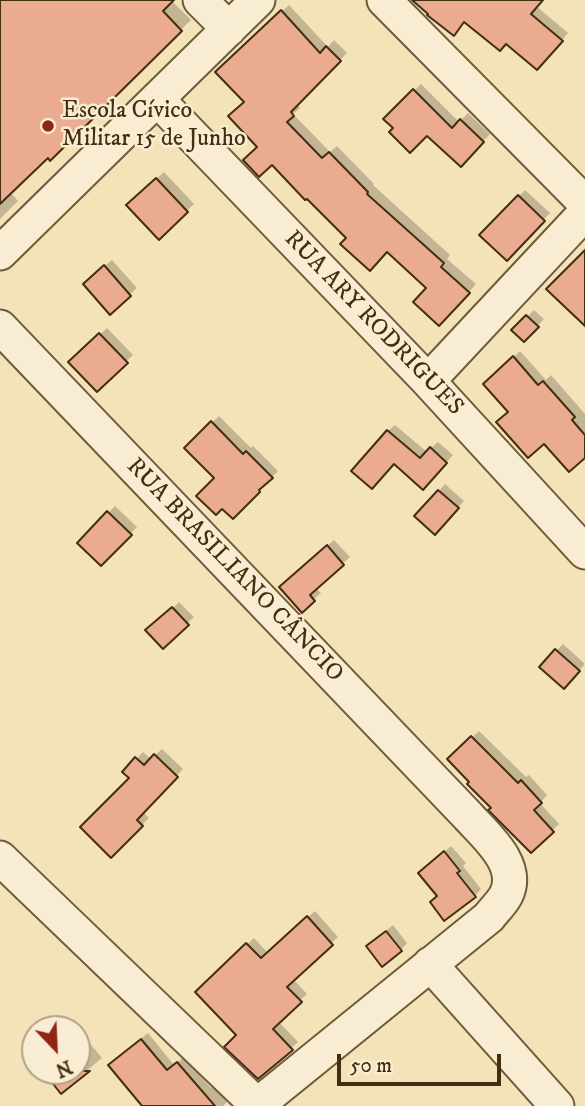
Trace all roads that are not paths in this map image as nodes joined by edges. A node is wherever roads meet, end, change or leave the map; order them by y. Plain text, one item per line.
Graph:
1 (200, 0) edge
2 (258, 0) edge
3 (384, 0) edge
4 (229, 29) junction
5 (157, 99) junction
6 (585, 203) edge
7 (585, 213) edge
8 (0, 253) edge
9 (0, 327) edge
10 (428, 381) junction
11 (585, 552) edge
12 (0, 858) edge
13 (430, 964) junction
14 (267, 1103) edge
15 (557, 1106) edge

1 - 4 street
2 - 4 street
3 - 6 street
4 - 5 street
5 - 8 street
5 - 10 street, RUA ARY RODRIGUES
7 - 10 street
9 - 13 street, RUA BRASILIANO CÂNCIO
10 - 11 street, RUA ARY RODRIGUES
12 - 14 street
13 - 14 street
13 - 15 street

